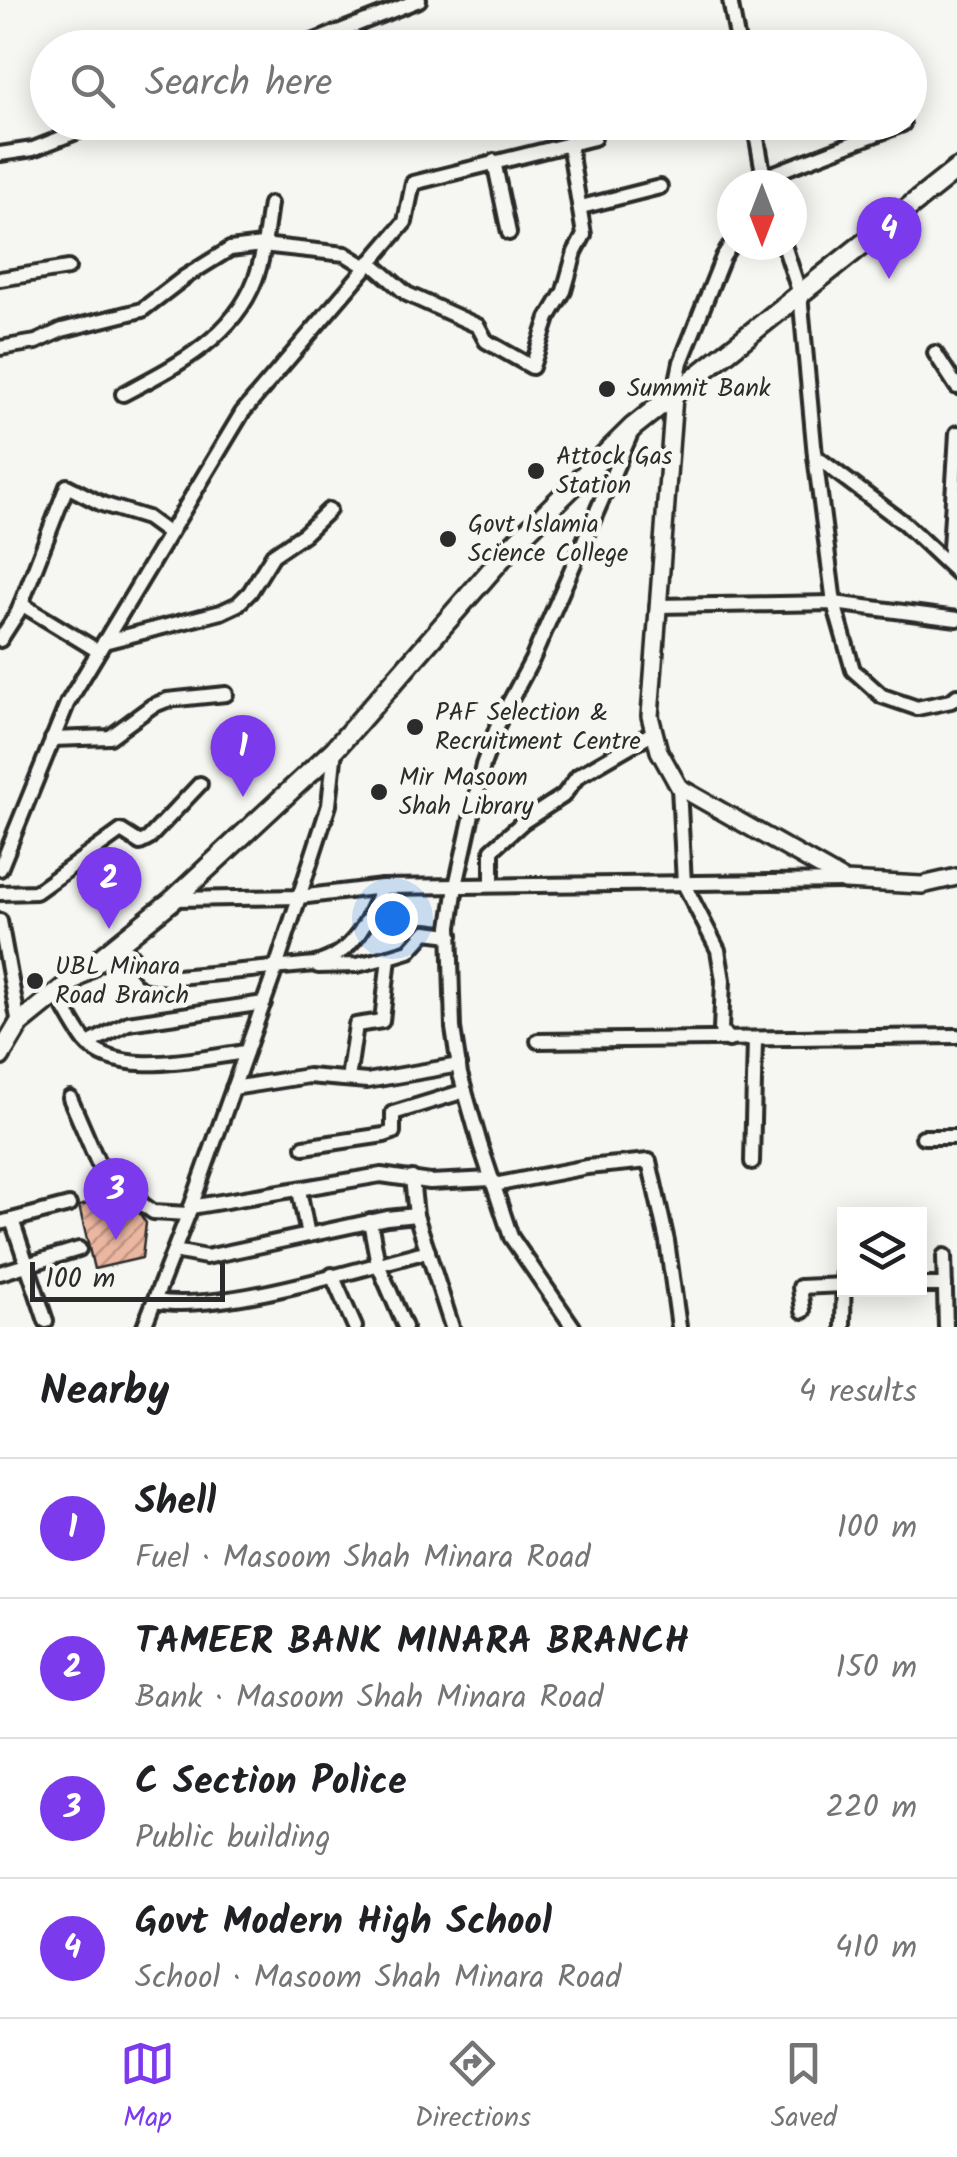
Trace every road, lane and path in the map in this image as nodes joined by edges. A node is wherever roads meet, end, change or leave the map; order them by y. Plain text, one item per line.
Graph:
1 (419, 0) edge
2 (735, 1) edge
3 (343, 30) edge
4 (737, 30) edge
5 (56, 140) edge
6 (584, 140) edge
7 (757, 140) edge
8 (865, 140) edge
9 (569, 143) junction
10 (0, 154) edge
11 (494, 161) junction
12 (957, 169) edge
13 (762, 170) edge
14 (791, 170) edge
15 (660, 186) dead end
16 (270, 204) dead end
17 (581, 207) junction
18 (509, 233) dead end
19 (262, 246) junction
20 (722, 260) edge
21 (789, 260) edge
22 (368, 264) junction
23 (68, 268) dead end
24 (0, 279) edge
25 (800, 294) junction
26 (0, 348) edge
27 (934, 353) dead end
28 (957, 388) edge
29 (122, 394) dead end
30 (674, 396) junction
31 (633, 427) junction
32 (957, 433) edge
33 (815, 456) junction
34 (329, 510) dead end
35 (169, 534) junction
36 (953, 569) edge
37 (834, 602) junction
38 (21, 604) junction
39 (657, 606) junction
40 (957, 618) edge
41 (0, 640) edge
42 (101, 647) junction
43 (226, 694) dead end
44 (957, 696) edge
45 (654, 732) junction
46 (52, 739) junction
47 (335, 749) junction
48 (200, 784) dead end
49 (679, 787) junction
50 (0, 869) edge
51 (957, 877) edge
52 (845, 881) junction
53 (684, 884) junction
54 (492, 885) junction
55 (456, 886) junction
56 (382, 887) junction
57 (0, 893) edge
58 (298, 896) junction
59 (174, 898) junction
60 (0, 921) edge
61 (451, 935) junction
62 (118, 942) junction
63 (389, 958) junction
64 (315, 964) junction
65 (276, 968) junction
66 (56, 993) junction
67 (264, 1003) junction
68 (19, 1024) junction
69 (957, 1036) edge
70 (729, 1040) junction
71 (755, 1040) junction
72 (538, 1041) dead end
73 (88, 1044) junction
74 (246, 1052) junction
75 (0, 1056) edge
76 (459, 1065) junction
77 (348, 1079) junction
78 (234, 1088) junction
79 (465, 1091) junction
80 (70, 1098) dead end
81 (922, 1137) dead end
82 (957, 1137) edge
83 (304, 1147) dead end
84 (752, 1162) dead end
85 (412, 1178) junction
86 (493, 1182) junction
87 (299, 1190) junction
88 (69, 1205) dead end
89 (189, 1210) junction
90 (416, 1215) junction
91 (6, 1221) edge
92 (370, 1221) junction
93 (308, 1236) junction
94 (80, 1249) dead end
95 (174, 1251) junction
96 (428, 1252) junction
97 (944, 1256) dead end
98 (378, 1264) junction
99 (28, 1265) junction
100 (0, 1273) edge
101 (332, 1275) junction
102 (837, 1285) edge
103 (927, 1285) edge
104 (944, 1285) junction
105 (844, 1297) edge
106 (155, 1301) junction
107 (803, 1312) dead end
108 (46, 1321) dead end
109 (144, 1327) edge
110 (354, 1327) edge
111 (404, 1327) edge
112 (452, 1327) edge
113 (573, 1327) edge
114 (679, 1327) edge
115 (843, 1327) edge
116 (946, 1327) edge

1 - 3 street
2 - 4 street
5 - 10 street
6 - 9 street
7 - 13 street
8 - 14 street
9 - 11 street
9 - 17 street
11 - 18 street
11 - 22 street
12 - 25 main road
15 - 17 street
16 - 19 street
17 - 22 street
19 - 22 street
19 - 26 street
19 - 29 street
20 - 30 street
21 - 25 street
22 - 35 street
23 - 24 street
25 - 30 main road
25 - 33 street
27 - 28 street
30 - 31 main road
30 - 39 street
31 - 47 main road
31 - 55 street
32 - 36 street
33 - 36 street
33 - 37 street
34 - 42 street
35 - 38 street
35 - 42 street
37 - 39 street
37 - 40 street
37 - 44 street
38 - 41 street
38 - 42 street
39 - 45 street
42 - 46 street
43 - 46 street
45 - 49 street
45 - 54 street
46 - 50 street
47 - 58 street
47 - 59 main road
48 - 57 street
49 - 52 street
49 - 53 street
51 - 52 street
52 - 53 street
53 - 54 street
53 - 70 street
54 - 55 street
55 - 56 street
55 - 61 street
56 - 58 street
56 - 64 street
58 - 59 street
58 - 65 street
59 - 62 main road
60 - 68 street
61 - 63 street
61 - 76 street
62 - 65 street
62 - 66 main road
63 - 64 street
63 - 77 street
64 - 65 street
65 - 67 street
66 - 68 main road
66 - 73 street
67 - 73 street
67 - 74 street
68 - 75 main road
69 - 71 street
70 - 71 street
70 - 72 street
71 - 84 street
73 - 74 street
74 - 78 street
76 - 77 street
76 - 79 street
77 - 78 street
78 - 89 street
79 - 83 street
79 - 86 street
80 - 89 street
81 - 82 street
85 - 86 street
85 - 87 street
85 - 90 street
86 - 113 street
86 - 114 street
87 - 89 street
87 - 93 street
88 - 91 street
89 - 95 street
90 - 92 street
90 - 96 street
91 - 99 street
92 - 93 street
92 - 98 street
93 - 95 street
94 - 99 street
95 - 106 street
96 - 98 street
96 - 112 street
97 - 104 street
98 - 101 street
98 - 111 street
99 - 100 street
99 - 108 street
101 - 106 street
101 - 110 street
102 - 107 street
103 - 104 street
104 - 116 street
105 - 115 street
106 - 109 street

